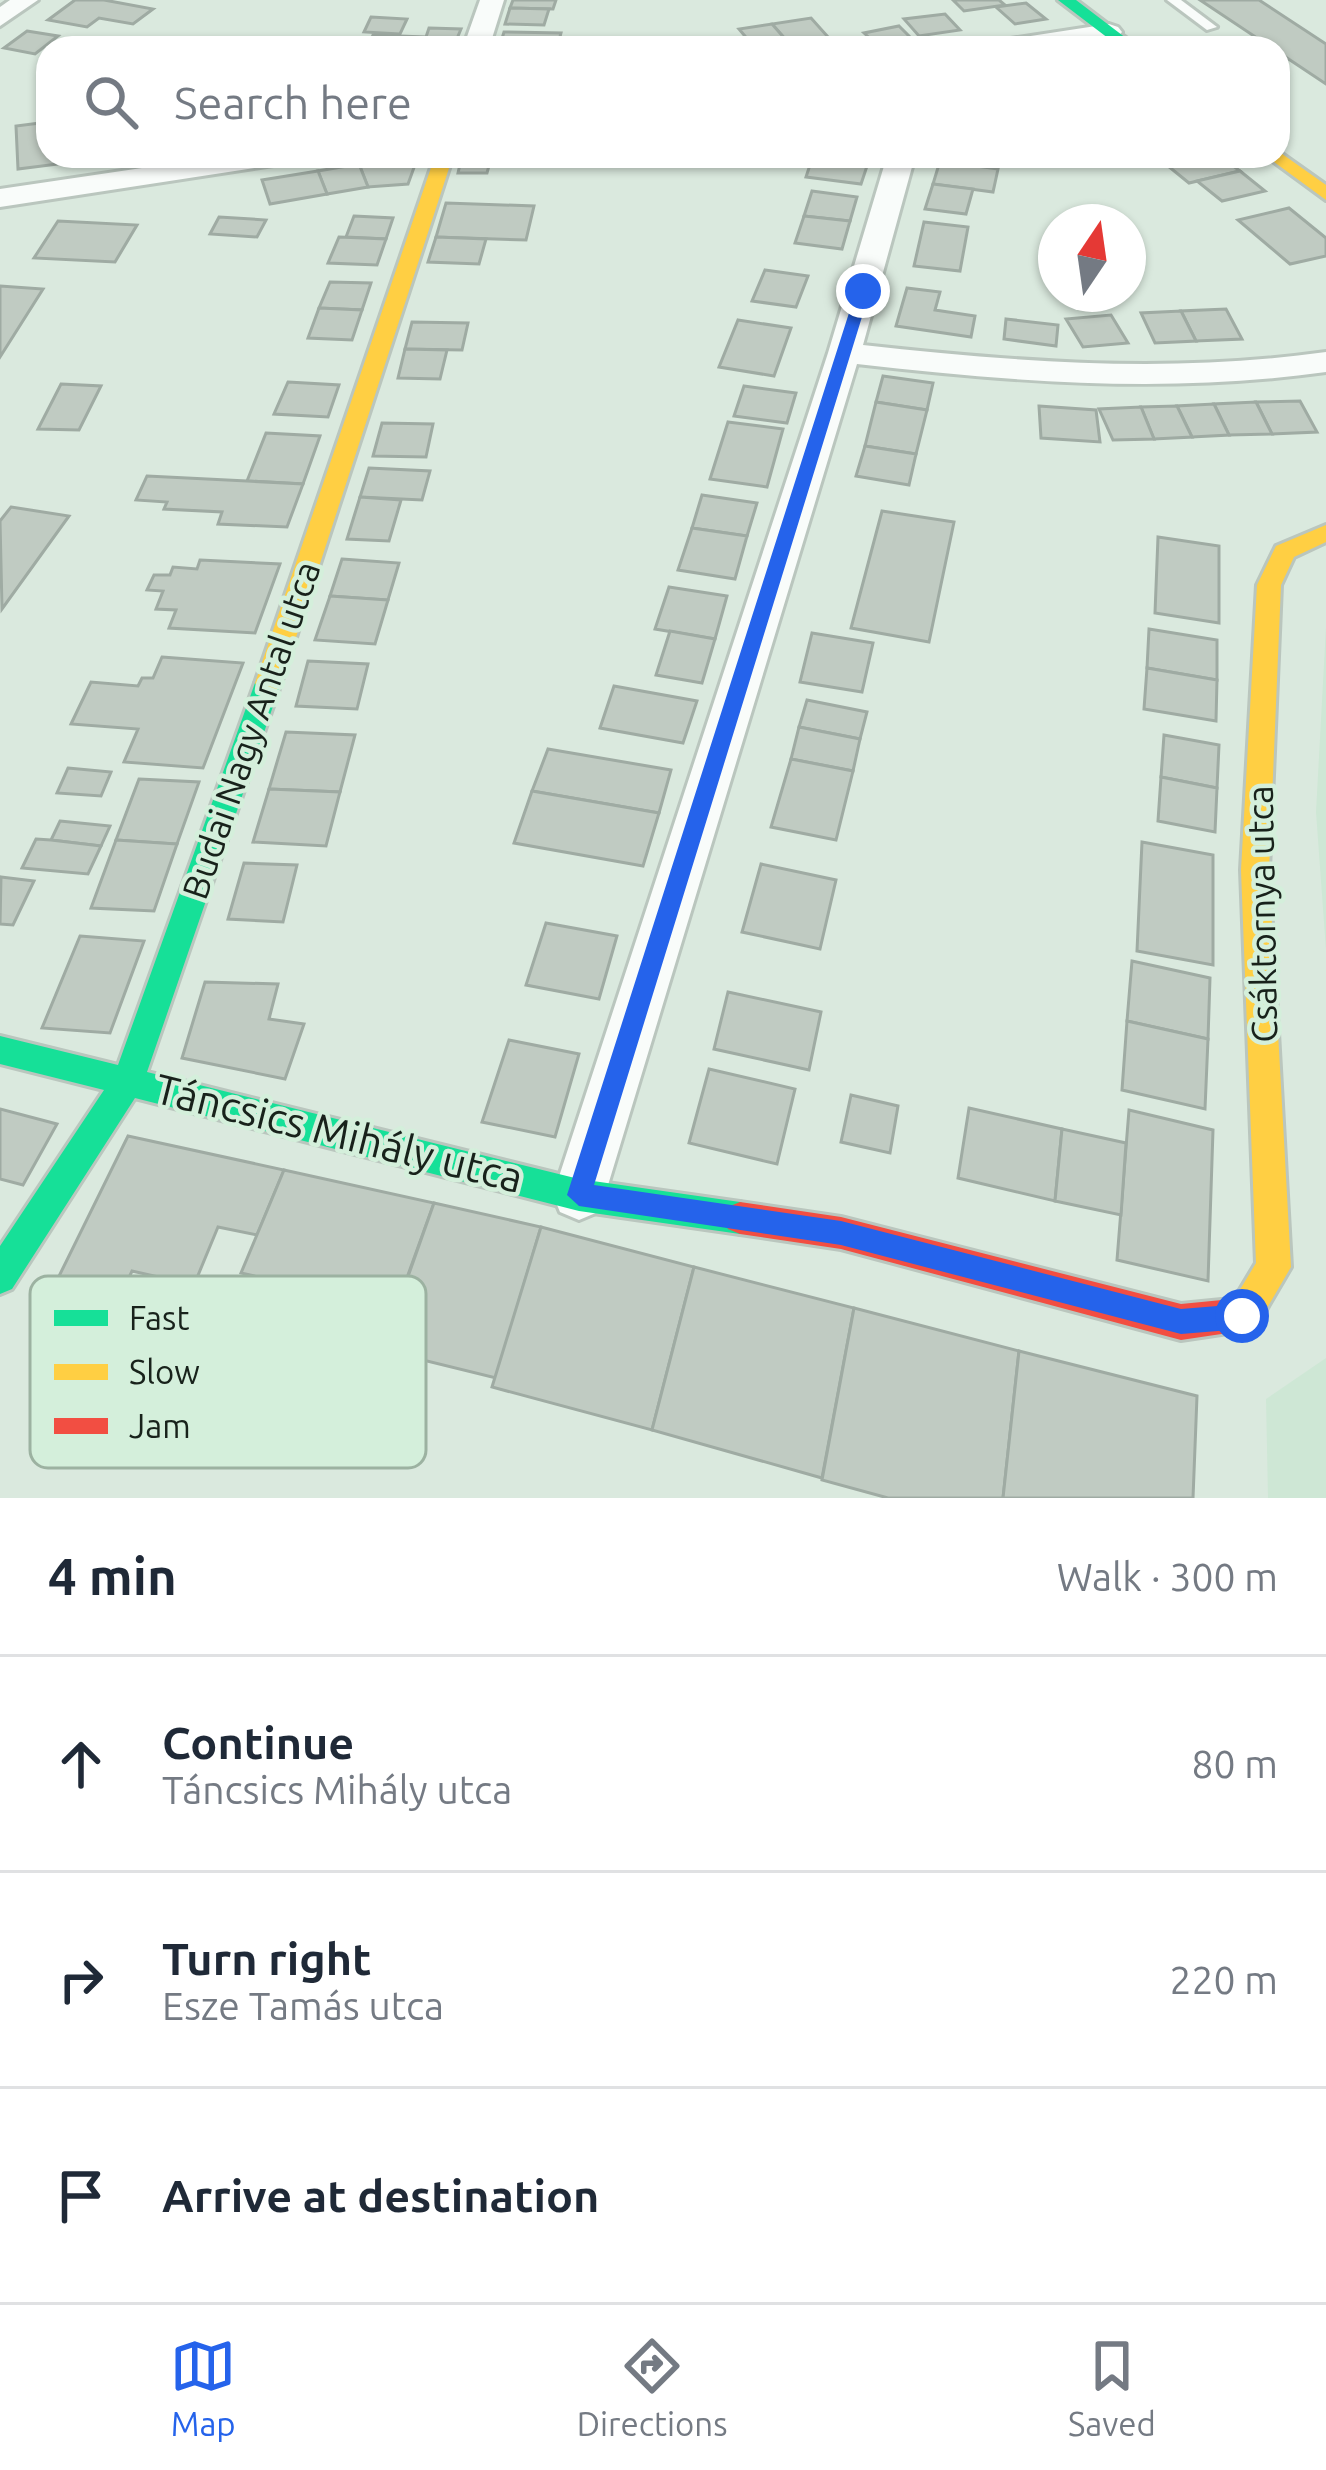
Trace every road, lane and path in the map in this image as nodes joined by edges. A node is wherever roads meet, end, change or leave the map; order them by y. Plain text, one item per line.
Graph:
1 (26, 0) edge
2 (492, 0) edge
3 (1066, 0) edge
4 (1173, 0) edge
5 (0, 19) edge
6 (1211, 27) dead end
7 (480, 36) edge
8 (1115, 36) edge
9 (1290, 167) edge
10 (200, 168) edge
11 (440, 168) edge
12 (898, 168) edge
13 (1326, 194) edge
14 (0, 198) edge
15 (844, 353) junction
16 (1326, 362) edge
17 (1326, 533) edge
18 (0, 1050) edge
19 (130, 1079) junction
20 (579, 1195) junction
21 (0, 1277) edge
22 (1242, 1316) joint

1 - 5 street
2 - 7 street
3 - 8 street
4 - 6 lane
9 - 13 street
10 - 14 street
11 - 19 street, Budai Nagy Antal utca
12 - 15 street
15 - 16 street
15 - 20 street
17 - 22 street, Csáktornya utca
18 - 19 street, Táncsics Mihály utca
19 - 20 street, Táncsics Mihály utca
19 - 21 street, Budai Nagy Antal utca
20 - 22 street, Táncsics Mihály utca

